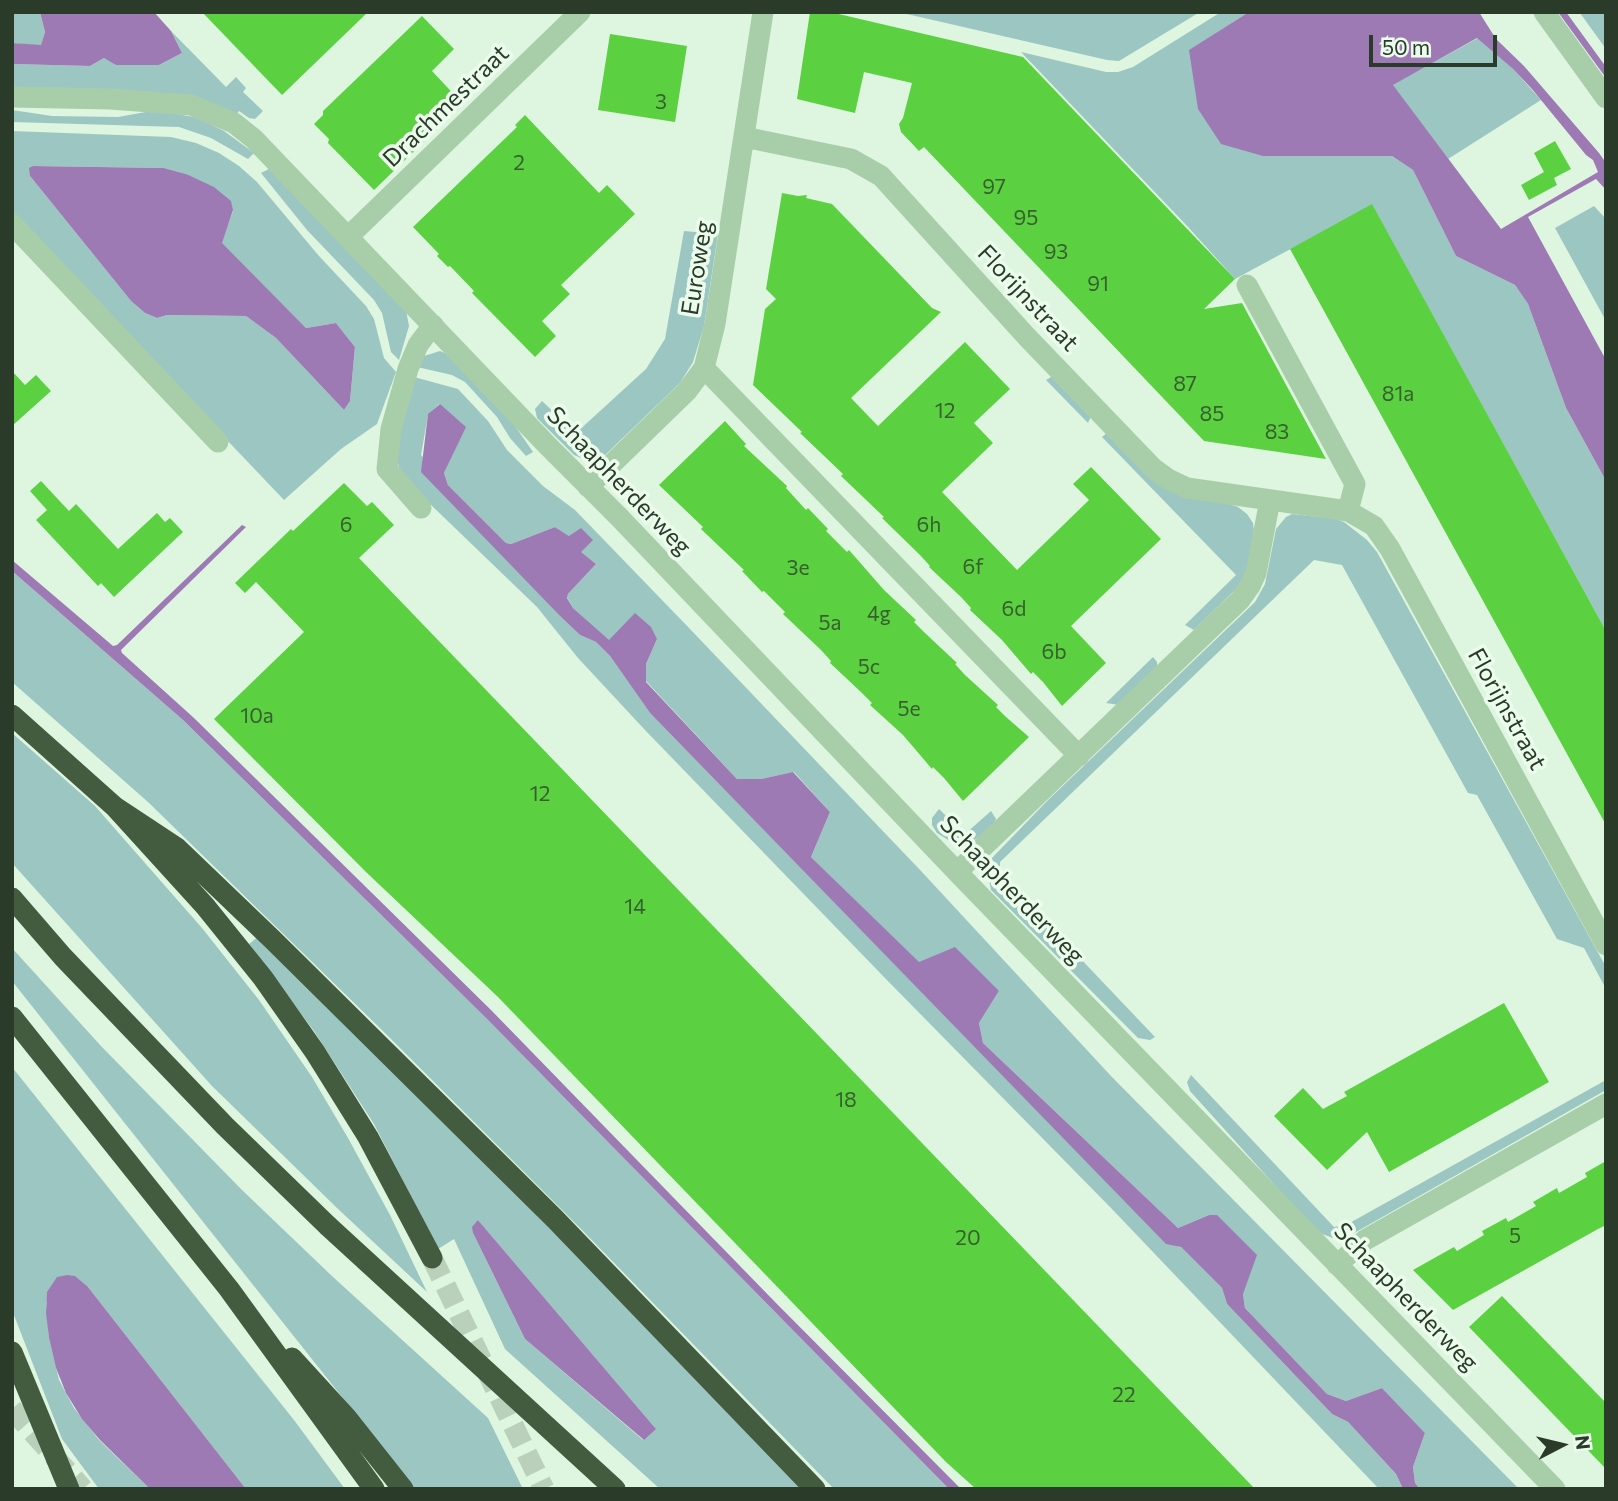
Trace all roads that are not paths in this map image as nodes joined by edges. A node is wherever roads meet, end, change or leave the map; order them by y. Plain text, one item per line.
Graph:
1 (580, 12) edge
2 (1544, 12) edge
3 (758, 13) edge
4 (12, 97) edge
5 (1606, 98) edge
6 (744, 137) junction
7 (12, 224) edge
8 (348, 237) junction
9 (1247, 285) dead end
10 (433, 325) junction
11 (704, 368) junction
12 (218, 442) dead end
13 (588, 486) junction
14 (1270, 500) junction
15 (421, 508) dead end
16 (1348, 511) junction
17 (12, 716) edge
18 (1079, 756) junction
19 (115, 807) junction
20 (957, 872) junction
21 (12, 898) edge
22 (1606, 945) edge
23 (12, 1017) edge
24 (1606, 1104) edge
25 (432, 1258) tunnel mouth
26 (1338, 1265) junction
27 (229, 1289) junction
28 (12, 1352) edge
29 (69, 1489) edge
30 (374, 1489) edge
31 (403, 1489) edge
32 (615, 1489) edge
33 (815, 1489) edge
34 (1555, 1489) edge

1 - 8 street, Drachmestraat
2 - 5 street
3 - 6 street, Euroweg
4 - 8 street, Schaapherderweg
6 - 11 street, Euroweg
6 - 14 street, Florijnstraat
7 - 12 street
8 - 10 street, Schaapherderweg
9 - 16 street
10 - 13 street, Schaapherderweg
10 - 15 street
11 - 13 street, Euroweg
11 - 18 street
13 - 20 street, Schaapherderweg
14 - 16 street, Florijnstraat
14 - 18 street
16 - 22 street, Florijnstraat
17 - 19 highway
18 - 20 street
19 - 25 highway
19 - 33 highway
20 - 26 street, Schaapherderweg
21 - 32 highway, bridge
23 - 27 highway
24 - 26 street
26 - 34 street, Schaapherderweg
27 - 30 highway
27 - 31 highway
28 - 29 highway, bridge

